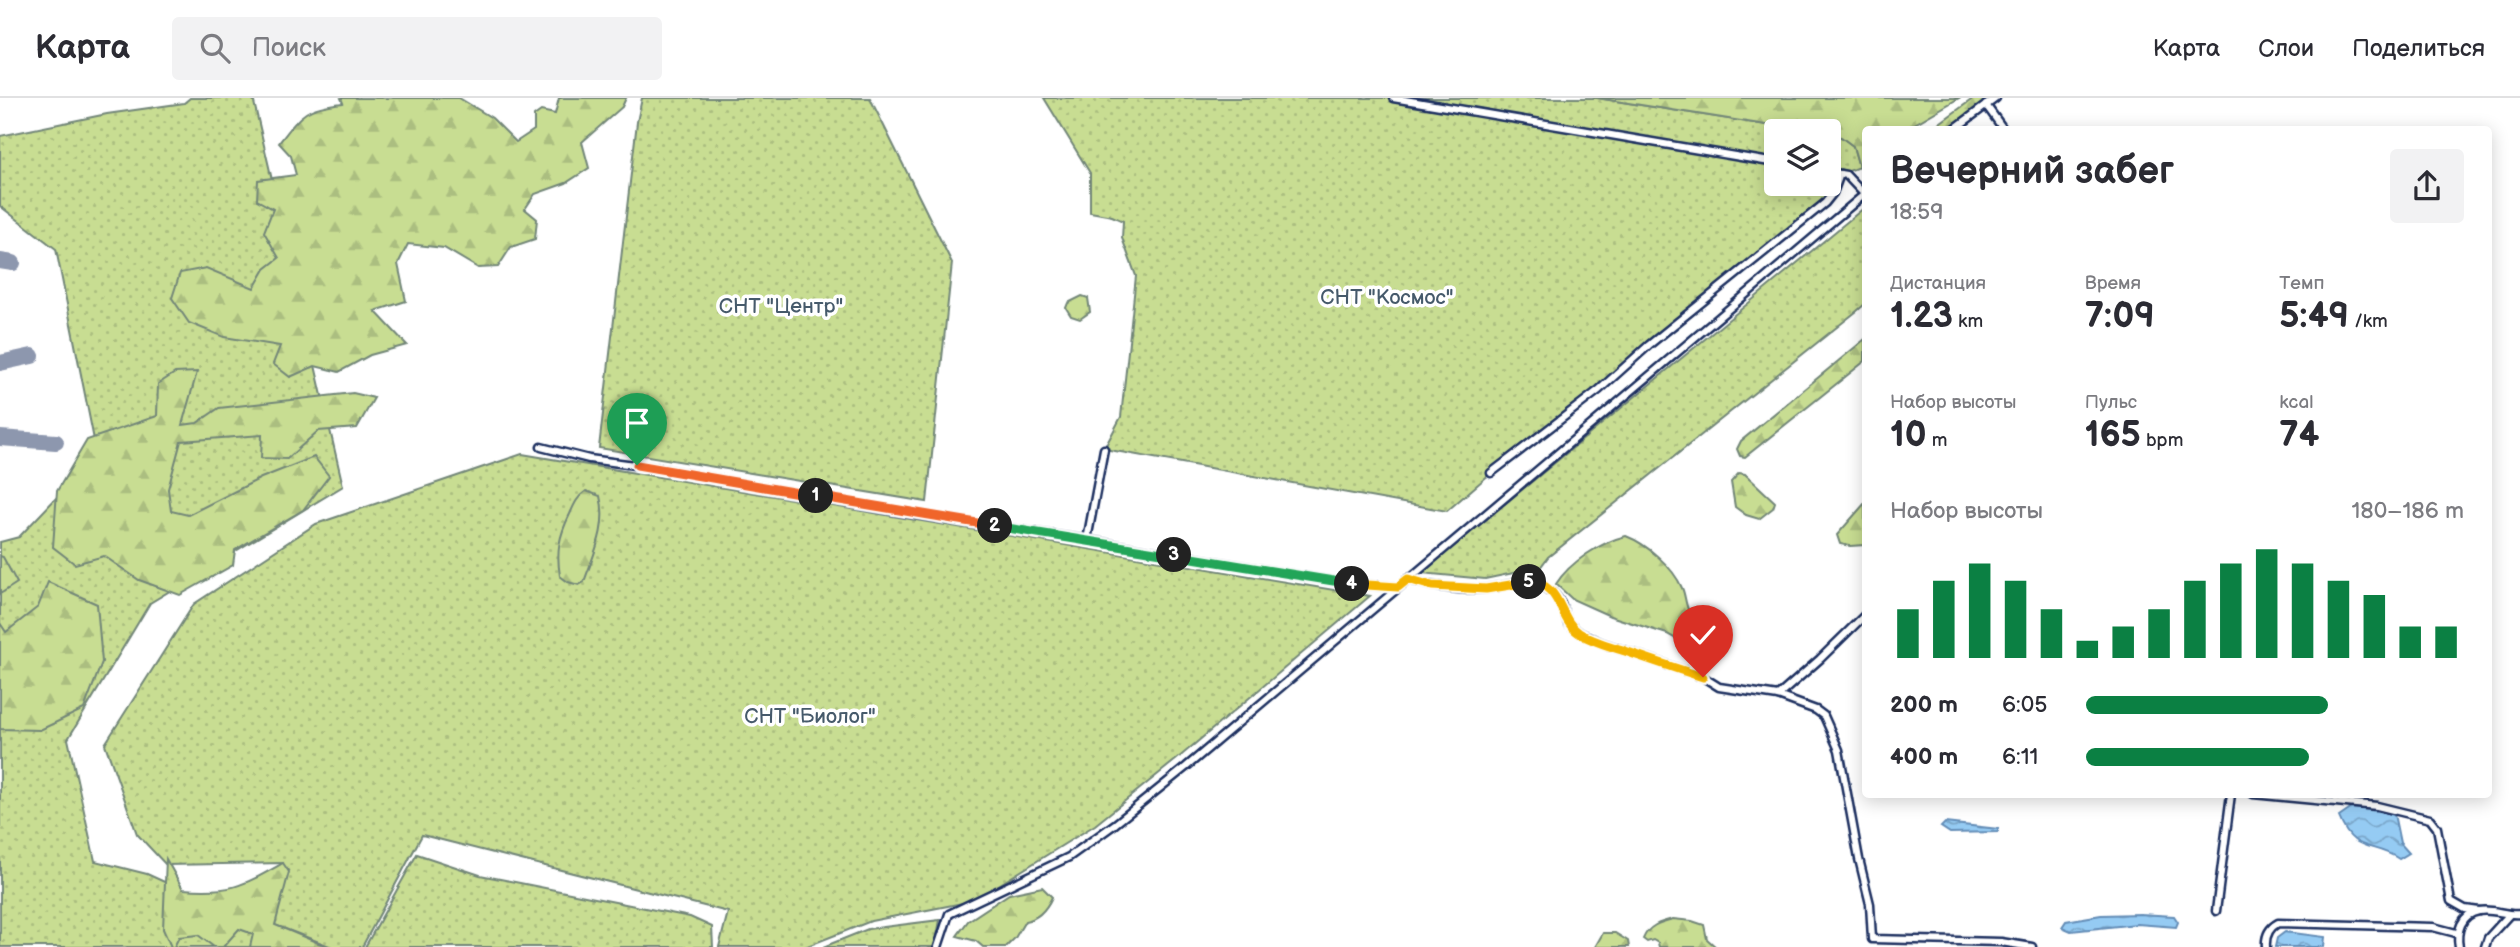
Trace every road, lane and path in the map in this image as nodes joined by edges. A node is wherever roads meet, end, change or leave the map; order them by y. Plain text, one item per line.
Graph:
1 (1393, 98) edge
2 (1996, 98) edge
3 (1986, 105) junction
4 (1958, 126) edge
5 (2001, 126) edge
6 (1764, 161) edge
7 (1841, 174) edge
8 (1862, 191) edge
9 (1831, 196) edge
10 (1862, 197) edge
11 (541, 447) dead end
12 (1104, 449) dead end
13 (1491, 473) dead end
14 (1087, 540) junction
15 (1408, 579) junction
16 (1398, 587) junction
17 (1862, 618) edge
18 (1778, 696) junction
19 (2230, 798) edge
20 (2298, 798) edge
21 (2216, 911) dead end
22 (2479, 911) junction
23 (2520, 914) edge
24 (2509, 915) junction
25 (2456, 933) junction
26 (938, 947) edge
27 (2032, 947) edge
28 (2266, 947) edge
29 (2459, 947) edge
30 (2485, 947) edge

1 - 6 street
2 - 3 street
3 - 4 street
3 - 5 street
7 - 8 street
9 - 13 street
10 - 15 street
11 - 14 street
12 - 14 street
14 - 16 street
15 - 16 street
15 - 18 street
16 - 26 street
17 - 18 street
18 - 27 street
19 - 21 street
20 - 22 street
22 - 24 street
22 - 25 street
23 - 24 street
24 - 30 street
25 - 28 street
25 - 29 street

